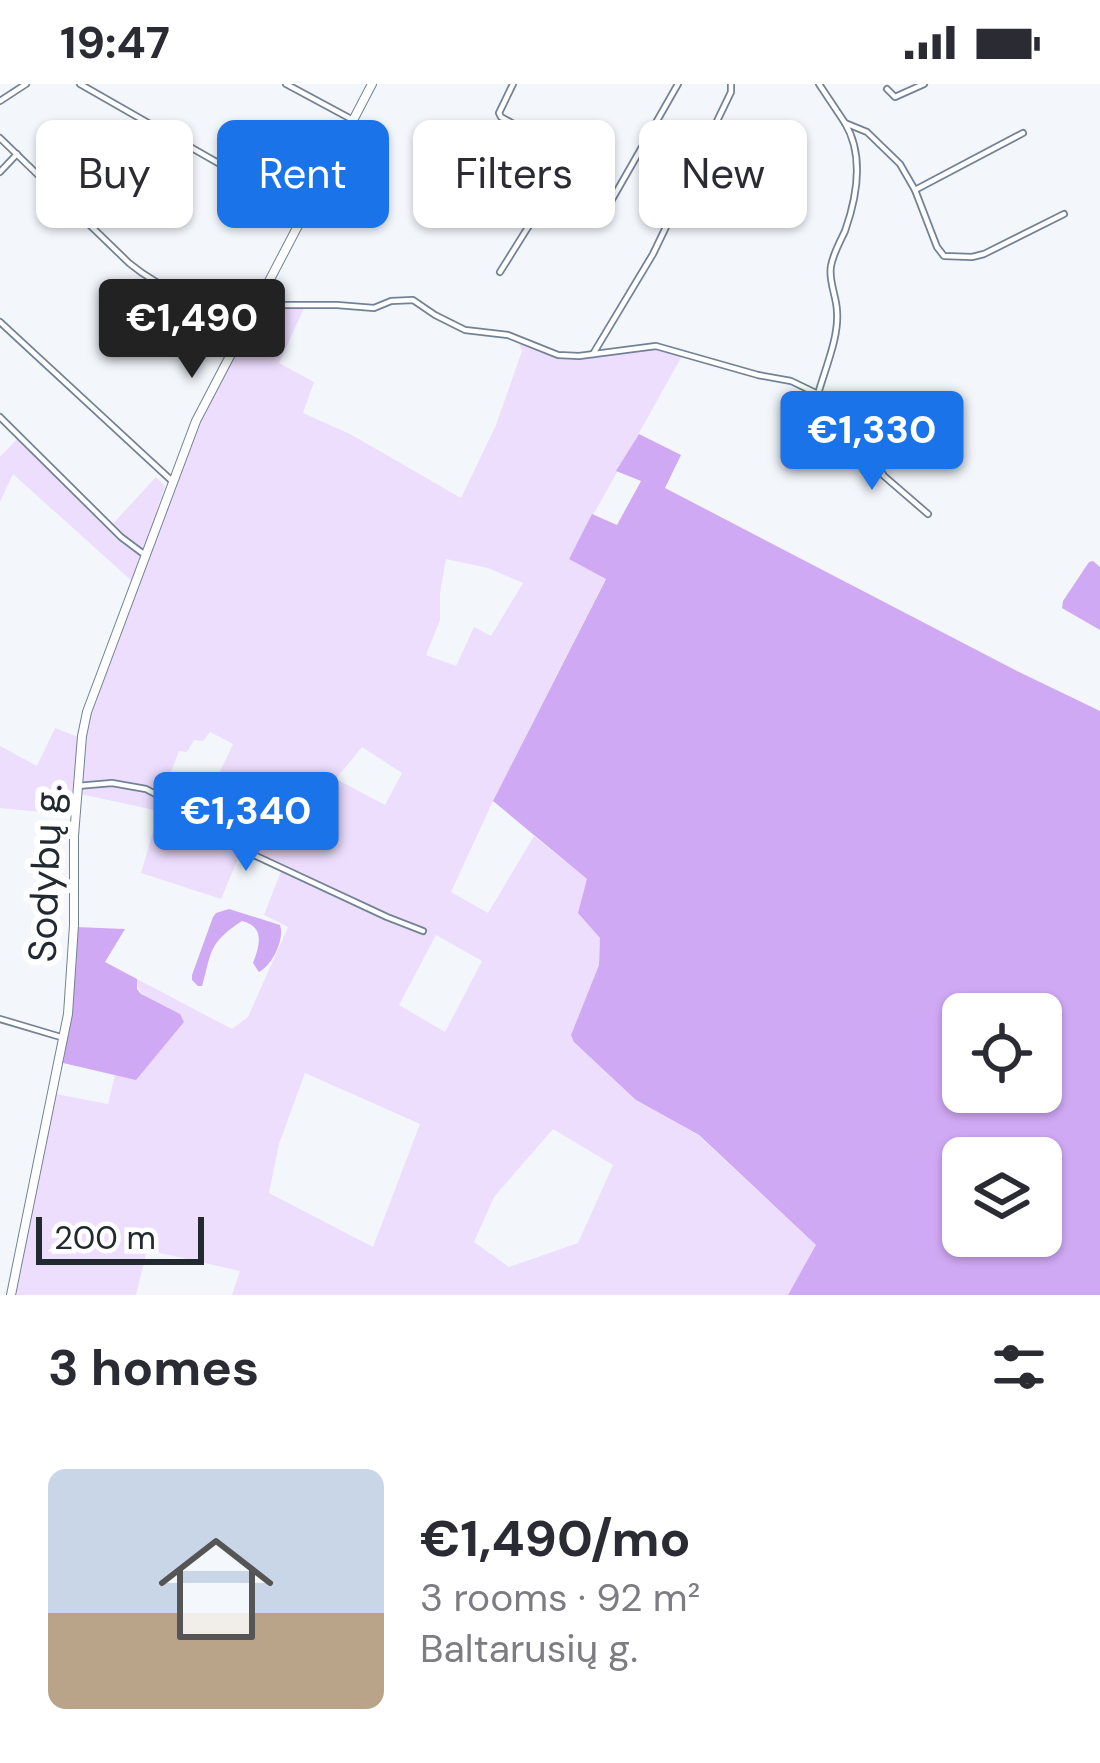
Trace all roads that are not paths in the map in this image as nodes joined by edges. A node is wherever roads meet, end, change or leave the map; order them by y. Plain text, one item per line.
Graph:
1 (26, 84) edge
2 (80, 84) edge
3 (286, 84) edge
4 (372, 84) edge
5 (513, 84) edge
6 (678, 84) edge
7 (731, 84) edge
8 (819, 84) edge
9 (924, 84) edge
10 (887, 89) dead end
11 (0, 101) edge
12 (143, 120) edge
13 (353, 120) joint
14 (845, 123) junction
15 (1023, 133) dead end
16 (0, 138) edge
17 (17, 154) junction
18 (0, 172) edge
19 (36, 172) edge
20 (915, 190) junction
21 (615, 194) edge
22 (1064, 214) dead end
23 (93, 228) edge
24 (296, 228) edge
25 (500, 272) dead end
26 (255, 305) junction
27 (249, 316) junction
28 (0, 322) edge
29 (593, 354) junction
30 (818, 394) junction
31 (0, 417) edge
32 (172, 481) junction
33 (928, 514) dead end
34 (146, 555) junction
35 (77, 786) junction
36 (423, 931) dead end
37 (0, 1019) edge
38 (64, 1038) junction
39 (11, 1295) edge

1 - 11 street
2 - 12 street
3 - 13 street
4 - 13 main road, Sodybų g.
5 - 25 street
6 - 21 street
7 - 29 street
8 - 14 street
9 - 10 street
14 - 20 street
14 - 30 street
15 - 20 street
16 - 17 street
17 - 18 street
17 - 19 street
20 - 22 street
23 - 27 street
24 - 26 main road, Sodybų g.
26 - 27 main road, Sodybų g.
26 - 29 street
27 - 32 main road, Sodybų g.
28 - 32 street
29 - 30 street
30 - 33 street
31 - 34 street
32 - 34 main road, Sodybų g.
34 - 35 main road, Sodybų g.
35 - 36 street
35 - 38 main road, Sodybų g.
37 - 38 street
38 - 39 main road, Sodybų g.

